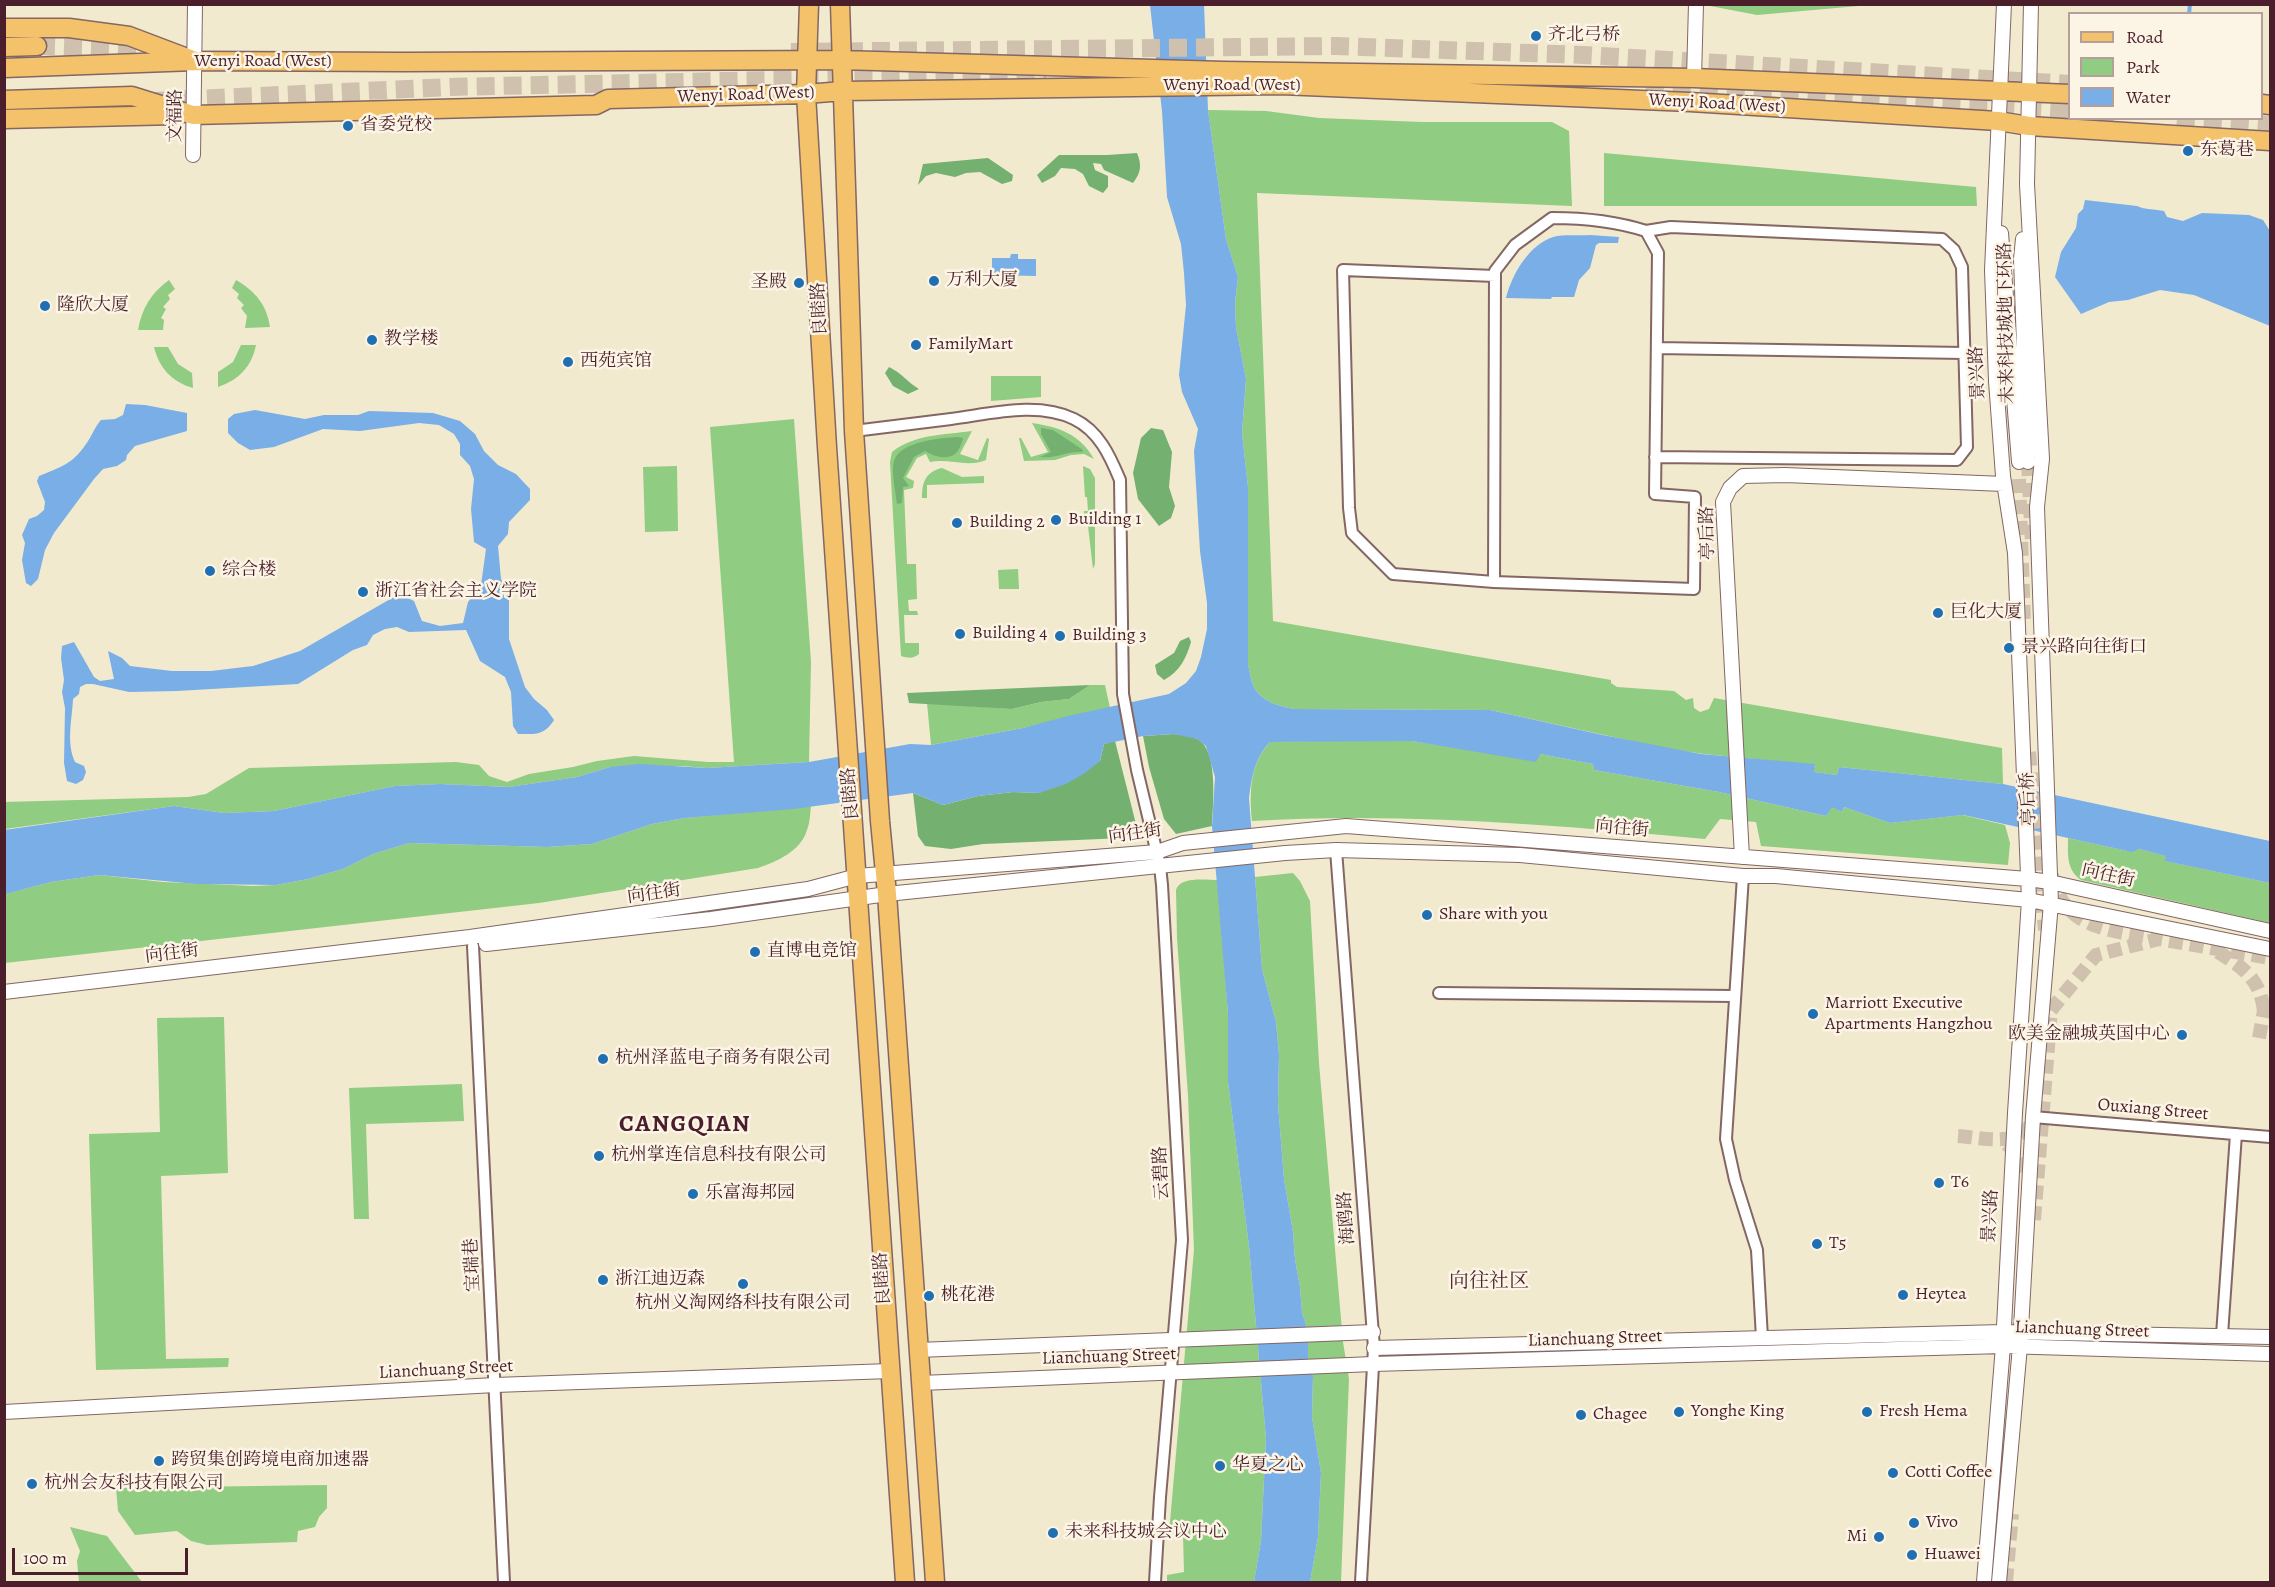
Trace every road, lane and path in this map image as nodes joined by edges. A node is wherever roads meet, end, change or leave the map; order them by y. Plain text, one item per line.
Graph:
1 (195, 4) edge
2 (809, 4) edge
3 (840, 4) edge
4 (1696, 4) edge
5 (2004, 4) edge
6 (2031, 4) edge
7 (4, 28) edge
8 (37, 46) tunnel mouth
9 (4, 47) edge
10 (808, 60) junction
11 (841, 60) junction
12 (195, 61) junction
13 (4, 68) edge
14 (1142, 77) junction
15 (1227, 78) junction
16 (1694, 78) junction
17 (843, 91) junction
18 (2000, 91) junction
19 (2030, 92) junction
20 (806, 94) junction
21 (2068, 94) edge
22 (4, 100) edge
23 (193, 115) junction
24 (4, 119) edge
25 (1998, 121) junction
26 (2029, 126) junction
27 (2271, 141) edge
28 (193, 155) dead end
29 (2028, 184) junction
30 (1996, 186) junction
31 (1646, 231) junction
32 (1495, 276) junction
33 (1657, 348) junction
34 (1964, 353) junction
35 (854, 431) junction
36 (1655, 457) junction
37 (2004, 484) junction
38 (1494, 582) junction
39 (2022, 740) joint
40 (1336, 850) junction
41 (2027, 852) joint
42 (2049, 856) joint
43 (1742, 857) junction
44 (1158, 859) junction
45 (885, 874) junction
46 (857, 876) junction
47 (1743, 876) junction
48 (2028, 879) junction
49 (2050, 882) junction
50 (887, 894) junction
51 (858, 898) junction
52 (2029, 900) junction
53 (2051, 903) junction
54 (2271, 931) edge
55 (473, 946) junction
56 (2271, 949) edge
57 (4, 992) edge
58 (1439, 993) dead end
59 (1734, 996) junction
60 (4, 1000) edge
61 (2033, 1117) junction
62 (2236, 1134) junction
63 (2271, 1137) edge
64 (2021, 1331) junction
65 (1373, 1332) junction
66 (2003, 1332) junction
67 (2222, 1335) junction
68 (2271, 1337) edge
69 (1762, 1338) junction
70 (1173, 1340) junction
71 (2003, 1346) junction
72 (2020, 1346) junction
73 (1374, 1348) junction
74 (918, 1350) junction
75 (2271, 1354) edge
76 (1373, 1364) junction
77 (890, 1371) junction
78 (1171, 1372) junction
79 (921, 1383) junction
80 (495, 1385) junction
81 (4, 1412) edge
82 (504, 1582) edge
83 (905, 1582) edge
84 (935, 1582) edge
85 (1155, 1582) edge
86 (1361, 1582) edge
87 (1984, 1582) edge
88 (1999, 1582) edge

1 - 12 street, 文福路
2 - 10 main road, 良睦路
3 - 11 main road, 良睦路
4 - 16 street
5 - 18 street, 景兴路
6 - 19 street
7 - 12 main road
8 - 9 main road
10 - 11 main road, Wenyi Road (West)
10 - 12 main road, Wenyi Road (West)
10 - 20 main road, 良睦路
11 - 14 main road, Wenyi Road (West)
11 - 17 main road, 良睦路
12 - 13 main road, Wenyi Road (West)
12 - 23 street, 文福路
14 - 15 main road, Wenyi Road (West)
14 - 17 main road, Wenyi Road (West)
15 - 16 main road, Wenyi Road (West)
15 - 25 main road, Wenyi Road (West)
16 - 18 main road, Wenyi Road (West)
17 - 20 main road, Wenyi Road (West)
17 - 35 main road, 良睦路
18 - 19 main road, Wenyi Road (West)
18 - 25 street, 景兴路
19 - 21 main road, Wenyi Road (West)
19 - 26 street
20 - 23 main road, Wenyi Road (West)
20 - 46 main road, 良睦路
22 - 23 main road, Wenyi Road (West)
23 - 24 main road, Wenyi Road (West)
23 - 28 street, 文福路
25 - 26 main road, Wenyi Road (West)
25 - 30 street, 景兴路
26 - 27 main road, Wenyi Road (West)
26 - 29 street
29 - 30 street, 未来科技城地下环路
29 - 42 street, 亭后桥
30 - 37 street, 景兴路
31 - 32 street
31 - 33 street
31 - 34 street
32 - 38 street
32 - 38 street
33 - 34 street
33 - 36 street
34 - 36 street
35 - 44 street, 云碧路
35 - 45 main road, 良睦路
36 - 38 street
37 - 39 street, 景兴路
37 - 43 street, 亭后路
39 - 41 street, 亭后桥
40 - 44 street, 向往街
40 - 47 street, 向往街
40 - 65 street, 海鸥路
41 - 48 street, 景兴路
42 - 49 street, 景兴路
43 - 44 street, 向往街
43 - 48 street, 向往街
44 - 45 street, 向往街
44 - 50 street, 向往街
44 - 70 street, 云碧路
45 - 46 street, 向往街
45 - 50 main road, 良睦路
46 - 51 main road, 良睦路
46 - 57 street, 向往街
47 - 52 street, 向往街
47 - 59 street
48 - 49 street, 向往街
48 - 52 street, 景兴路
49 - 53 street, 景兴路
49 - 54 street, 向往街
50 - 51 street, 向往街
50 - 74 main road, 良睦路
51 - 55 street, 向往街
51 - 77 main road, 良睦路
52 - 53 street, 向往街
52 - 66 street, 景兴路
53 - 56 street, 向往街
53 - 61 street, 景兴路
55 - 60 street, 向往街
55 - 80 street, 宝瑞巷
58 - 59 street
59 - 69 street
61 - 62 street, Ouxiang Street
61 - 64 street, 景兴路
62 - 63 street, Ouxiang Street
62 - 67 street
64 - 66 street, Lianchuang Street
64 - 67 street, Lianchuang Street
64 - 72 street, 景兴路
65 - 70 street, Lianchuang Street
65 - 73 street, 海鸥路
66 - 69 street, Lianchuang Street
66 - 71 street, 景兴路
67 - 68 street, Lianchuang Street
69 - 73 street, Lianchuang Street
70 - 74 street, Lianchuang Street
70 - 78 street, 云碧路
71 - 72 street, Lianchuang Street
71 - 76 street, Lianchuang Street
71 - 87 street, 景兴路
72 - 75 street, Lianchuang Street
72 - 88 street, 景兴路
73 - 76 street, 海鸥路
74 - 79 main road, 良睦路
76 - 78 street, Lianchuang Street
76 - 86 street, 海鸥路
77 - 80 street, Lianchuang Street
77 - 83 main road, 良睦路
78 - 79 street, Lianchuang Street
78 - 85 street, 云碧路
79 - 84 main road, 良睦路
80 - 81 street, Lianchuang Street
80 - 82 street, 宝瑞巷

